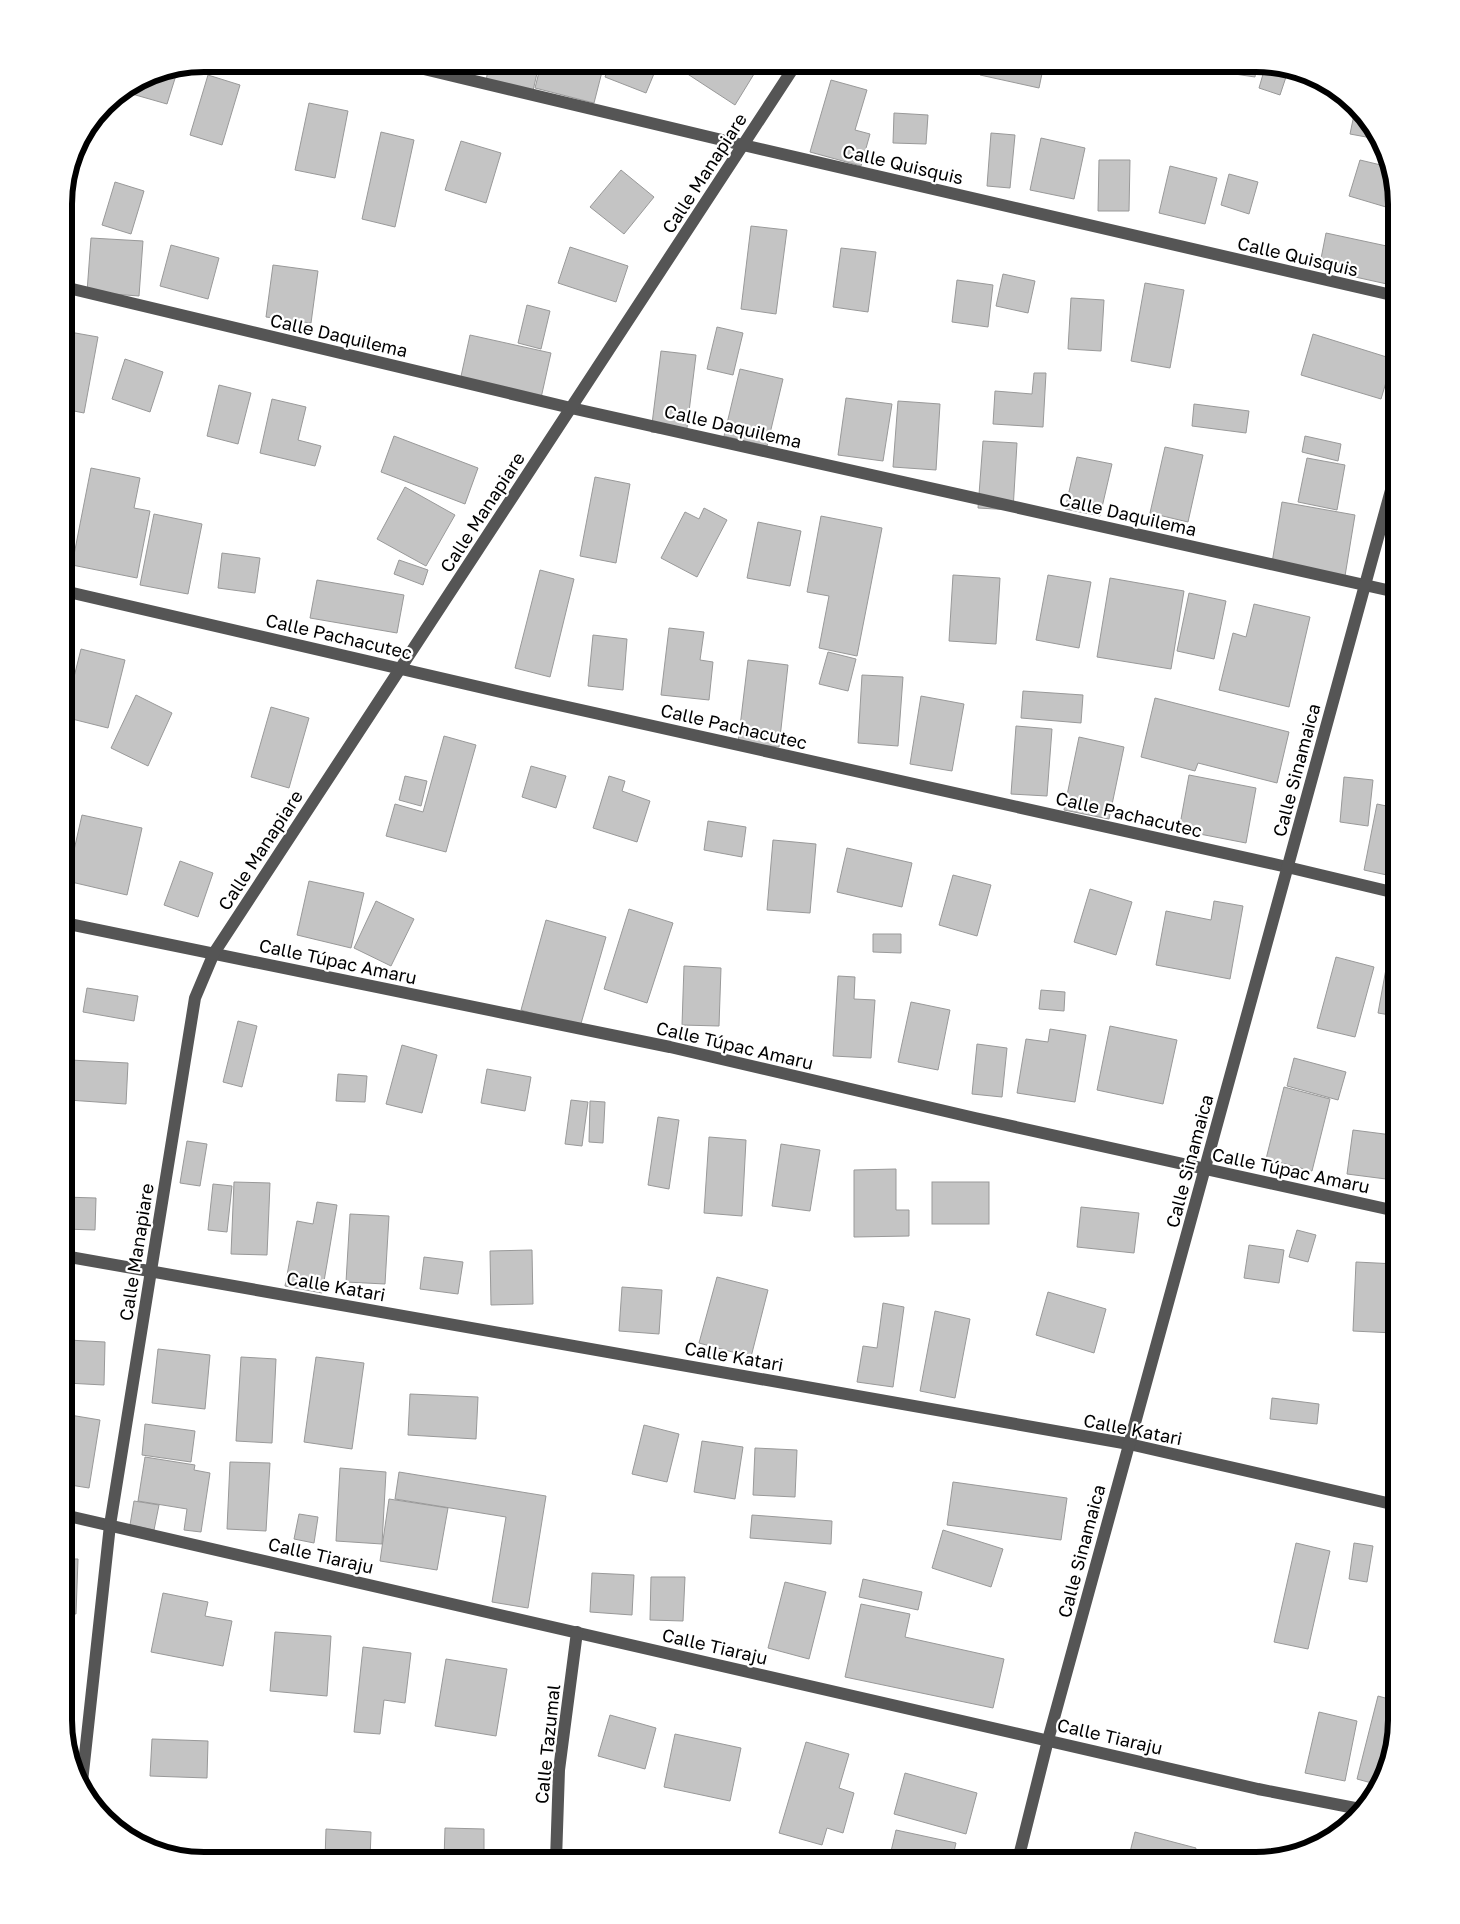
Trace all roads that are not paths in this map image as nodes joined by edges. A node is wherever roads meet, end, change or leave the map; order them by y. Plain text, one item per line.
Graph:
1 (438, 72) edge
2 (790, 73) edge
3 (743, 145) junction
4 (73, 290) edge
5 (1388, 294) edge
6 (571, 408) junction
7 (1388, 501) edge
8 (1365, 585) junction
9 (1388, 590) edge
10 (73, 593) edge
11 (400, 668) junction
12 (1288, 867) junction
13 (1388, 891) edge
14 (73, 925) edge
15 (214, 953) junction
16 (1205, 1169) junction
17 (1388, 1209) edge
18 (72, 1257) edge
19 (151, 1270) junction
20 (1128, 1444) junction
21 (1388, 1503) edge
22 (72, 1517) edge
23 (110, 1526) junction
24 (577, 1632) junction
25 (1048, 1740) junction
26 (83, 1771) edge
27 (1354, 1808) edge
28 (556, 1852) edge
29 (1020, 1852) edge

1 - 3 street, Calle Quisquis
2 - 3 street, Calle Manapiare
3 - 5 street, Calle Quisquis
3 - 6 street, Calle Manapiare
4 - 6 street, Calle Daquilema
6 - 8 street, Calle Daquilema
6 - 11 street, Calle Manapiare
7 - 8 street, Calle Sinamaica
8 - 9 street, Calle Daquilema
8 - 12 street, Calle Sinamaica
10 - 11 street, Calle Pachacutec
11 - 12 street, Calle Pachacutec
11 - 15 street, Calle Manapiare
12 - 13 street, Calle Pachacutec
12 - 16 street, Calle Sinamaica
14 - 15 street, Calle Túpac Amaru
15 - 16 street, Calle Túpac Amaru
15 - 19 street, Calle Manapiare
16 - 17 street, Calle Túpac Amaru
16 - 20 street, Calle Sinamaica
18 - 19 street, Calle Katari
19 - 20 street, Calle Katari
19 - 23 street, Calle Manapiare
20 - 21 street, Calle Katari
20 - 25 street, Calle Sinamaica
22 - 23 street, Calle Tiaraju
23 - 24 street, Calle Tiaraju
23 - 26 street, Calle Manapiare
24 - 25 street, Calle Tiaraju
24 - 28 street, Calle Tazumal
25 - 27 street, Calle Tiaraju
25 - 29 street, Calle Sinamaica

